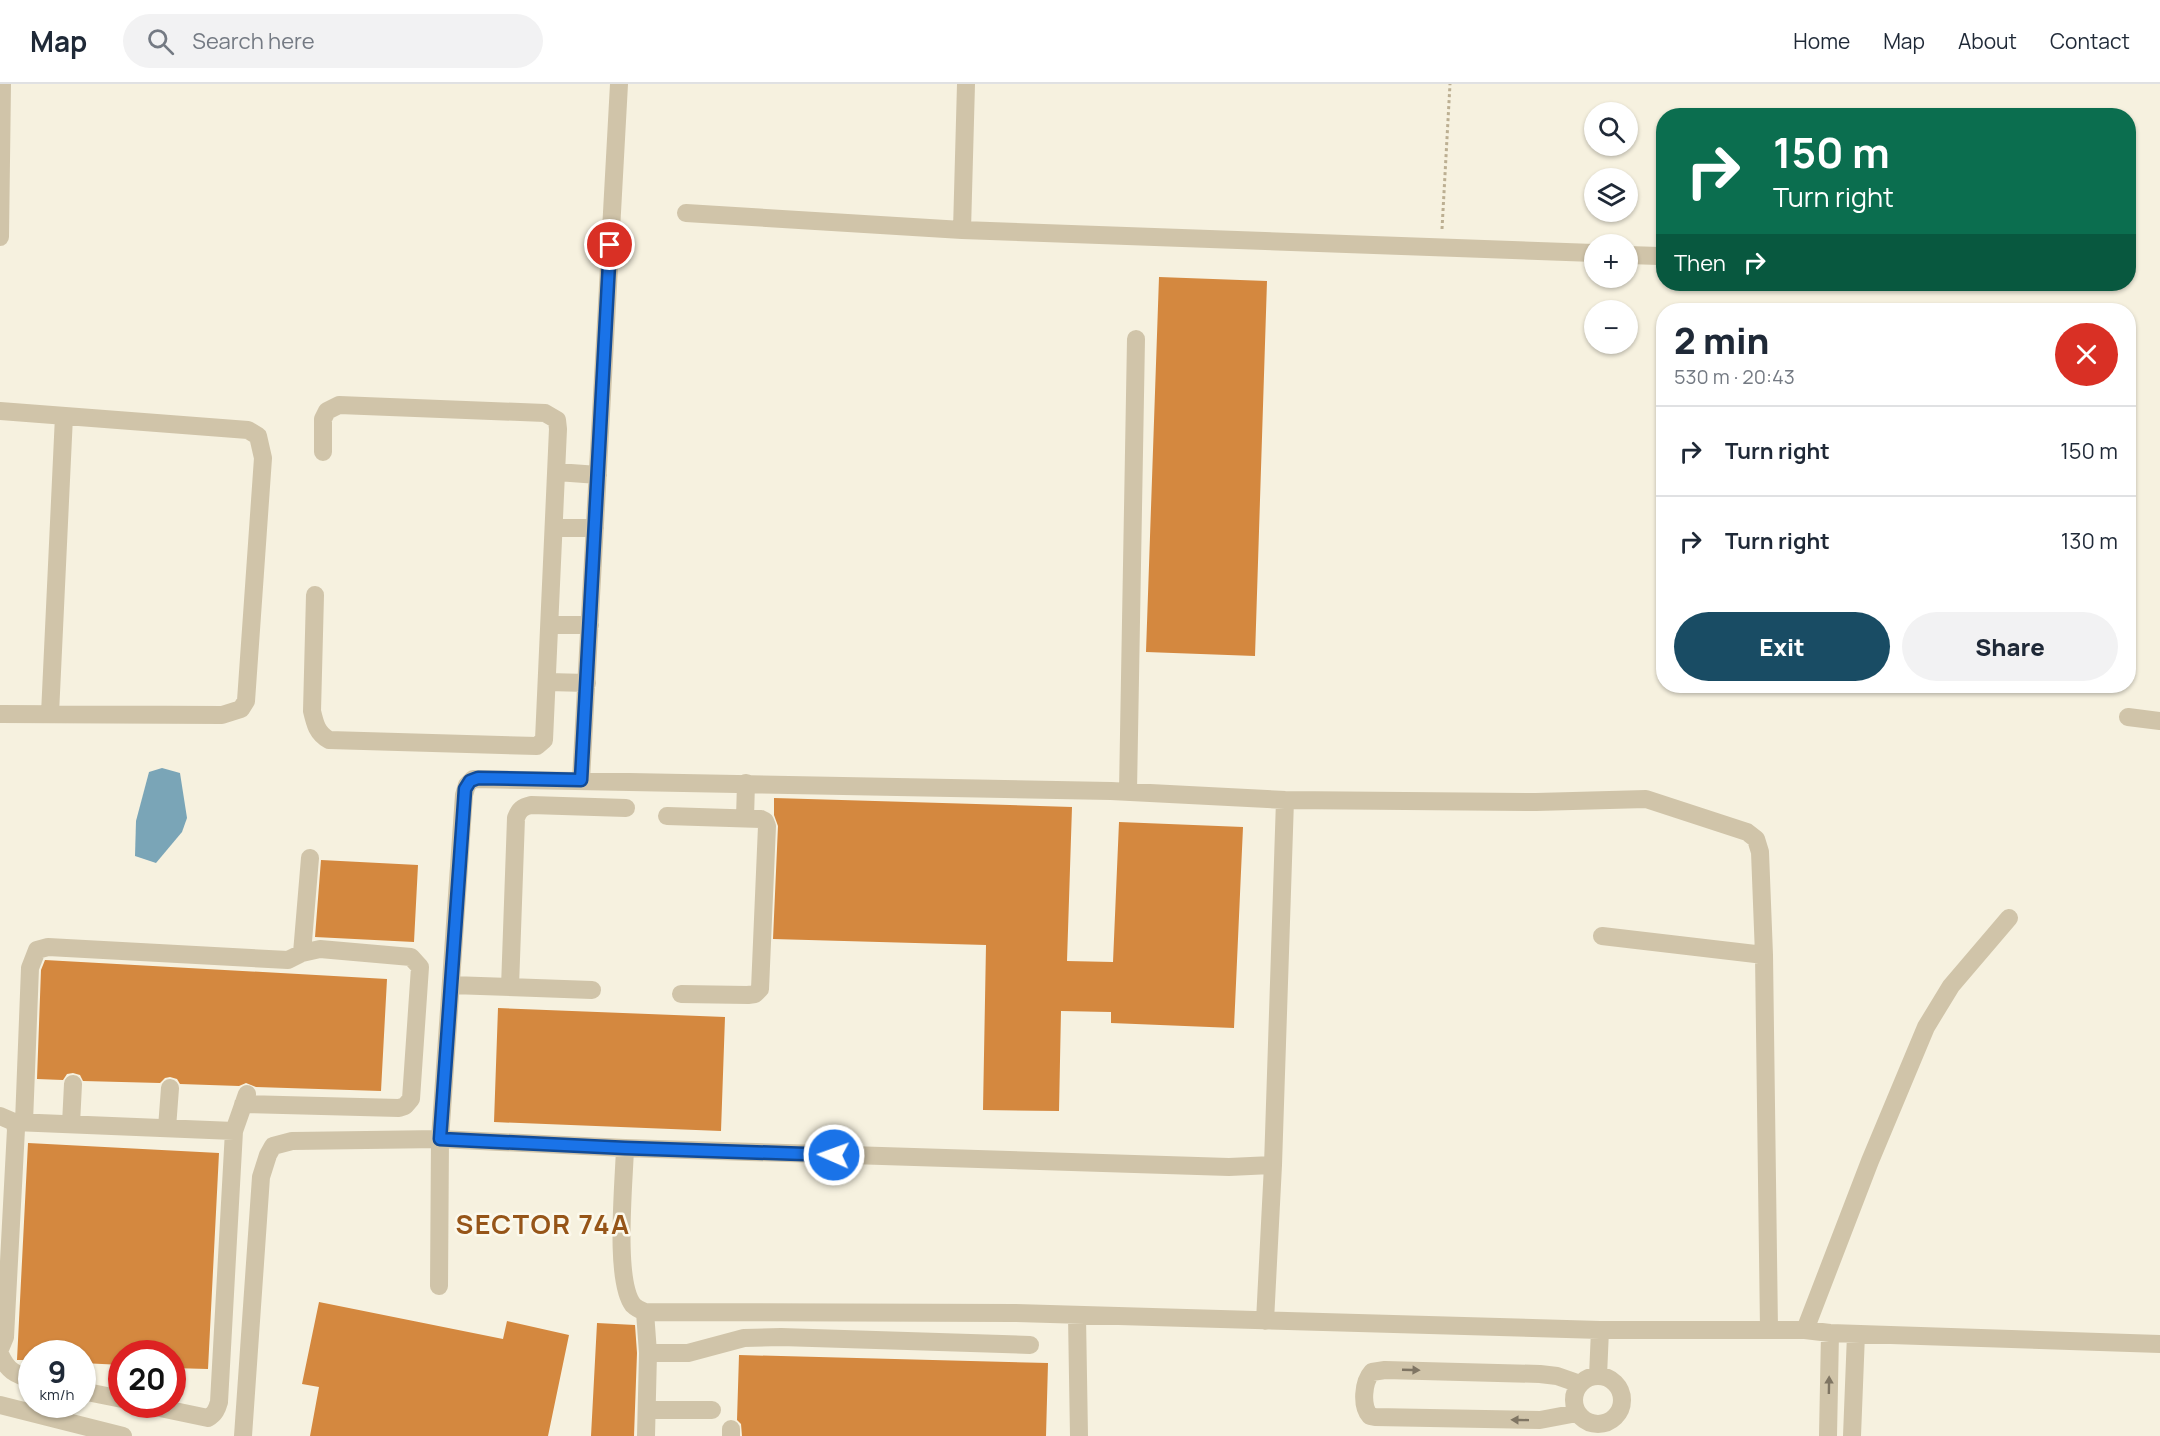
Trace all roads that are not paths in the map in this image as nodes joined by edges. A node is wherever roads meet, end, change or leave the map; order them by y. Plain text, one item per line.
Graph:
1 (2, 84) edge
2 (619, 84) edge
3 (966, 84) edge
4 (686, 213) dead end
5 (962, 230) junction
6 (0, 237) edge
7 (1584, 253) edge
8 (1638, 255) edge
9 (1656, 256) edge
10 (1136, 339) dead end
11 (0, 411) edge
12 (64, 416) junction
13 (323, 452) dead end
14 (556, 472) junction
15 (598, 475) junction
16 (554, 528) junction
17 (595, 528) junction
18 (315, 595) dead end
19 (550, 625) junction
20 (590, 625) junction
21 (548, 682) junction
22 (587, 683) junction
23 (0, 714) edge
24 (50, 714) junction
25 (2128, 717) dead end
26 (2160, 721) edge
27 (581, 780) junction
28 (746, 783) junction
29 (1128, 791) junction
30 (1285, 800) junction
31 (626, 808) dead end
32 (667, 816) dead end
33 (745, 818) junction
34 (310, 858) dead end
35 (2009, 918) dead end
36 (1602, 936) dead end
37 (302, 953) junction
38 (1764, 955) junction
39 (451, 985) junction
40 (510, 987) junction
41 (592, 990) dead end
42 (681, 994) dead end
43 (73, 1084) dead end
44 (170, 1088) dead end
45 (13, 1120) edge
46 (71, 1124) junction
47 (167, 1128) junction
48 (234, 1131) junction
49 (440, 1139) junction
50 (625, 1148) junction
51 (1273, 1165) junction
52 (439, 1286) dead end
53 (645, 1312) junction
54 (1077, 1316) junction
55 (1265, 1321) junction
56 (1600, 1330) junction
57 (1769, 1330) junction
58 (1805, 1330) junction
59 (1830, 1333) junction
60 (1856, 1334) junction
61 (2160, 1344) edge
62 (1030, 1345) dead end
63 (0, 1349) edge
64 (0, 1353) edge
65 (648, 1353) junction
66 (18, 1375) edge
67 (1598, 1376) junction
68 (1580, 1384) junction
69 (0, 1405) edge
70 (647, 1410) junction
71 (712, 1410) dead end
72 (186, 1413) edge
73 (1577, 1413) junction
74 (1603, 1430) edge
75 (123, 1436) edge
76 (243, 1436) edge
77 (646, 1436) edge
78 (1079, 1436) edge
79 (1828, 1436) edge
80 (1852, 1436) edge

1 - 6 street
2 - 15 street
3 - 5 street
4 - 5 street
5 - 7 street
8 - 9 street
10 - 29 street
11 - 12 street
12 - 24 street
12 - 24 street
13 - 14 street
14 - 15 street
14 - 16 street
15 - 17 street
16 - 17 street
16 - 19 street
17 - 20 street
18 - 21 street
19 - 20 street
19 - 21 street
20 - 22 street
21 - 22 street
22 - 27 street
23 - 24 street
25 - 26 street
27 - 28 street
27 - 39 street
28 - 29 street
28 - 33 street
29 - 30 street
30 - 38 street
30 - 51 street
31 - 40 street
32 - 33 street
33 - 42 street
34 - 37 street
35 - 58 street
36 - 38 street
37 - 45 street
37 - 48 street
38 - 57 street
39 - 40 street
39 - 49 street
40 - 41 street
43 - 46 street
44 - 47 street
45 - 46 street
45 - 63 street
46 - 47 street
47 - 48 street
48 - 72 street
49 - 50 street
49 - 52 street
49 - 76 street
50 - 51 street
50 - 53 street
51 - 55 street
53 - 54 street
53 - 65 street
54 - 55 street
54 - 78 street
55 - 56 street
56 - 57 street
56 - 67 street
57 - 58 street
58 - 59 street
59 - 60 street
79 -> 59 street
60 - 61 street
60 - 80 street
62 - 65 street
64 - 66 street
65 - 70 street
67 - 68 street
67 - 74 street
68 - 73 street
73 -> 68 street
69 - 75 street
70 - 71 street
70 - 77 street
73 - 74 street

